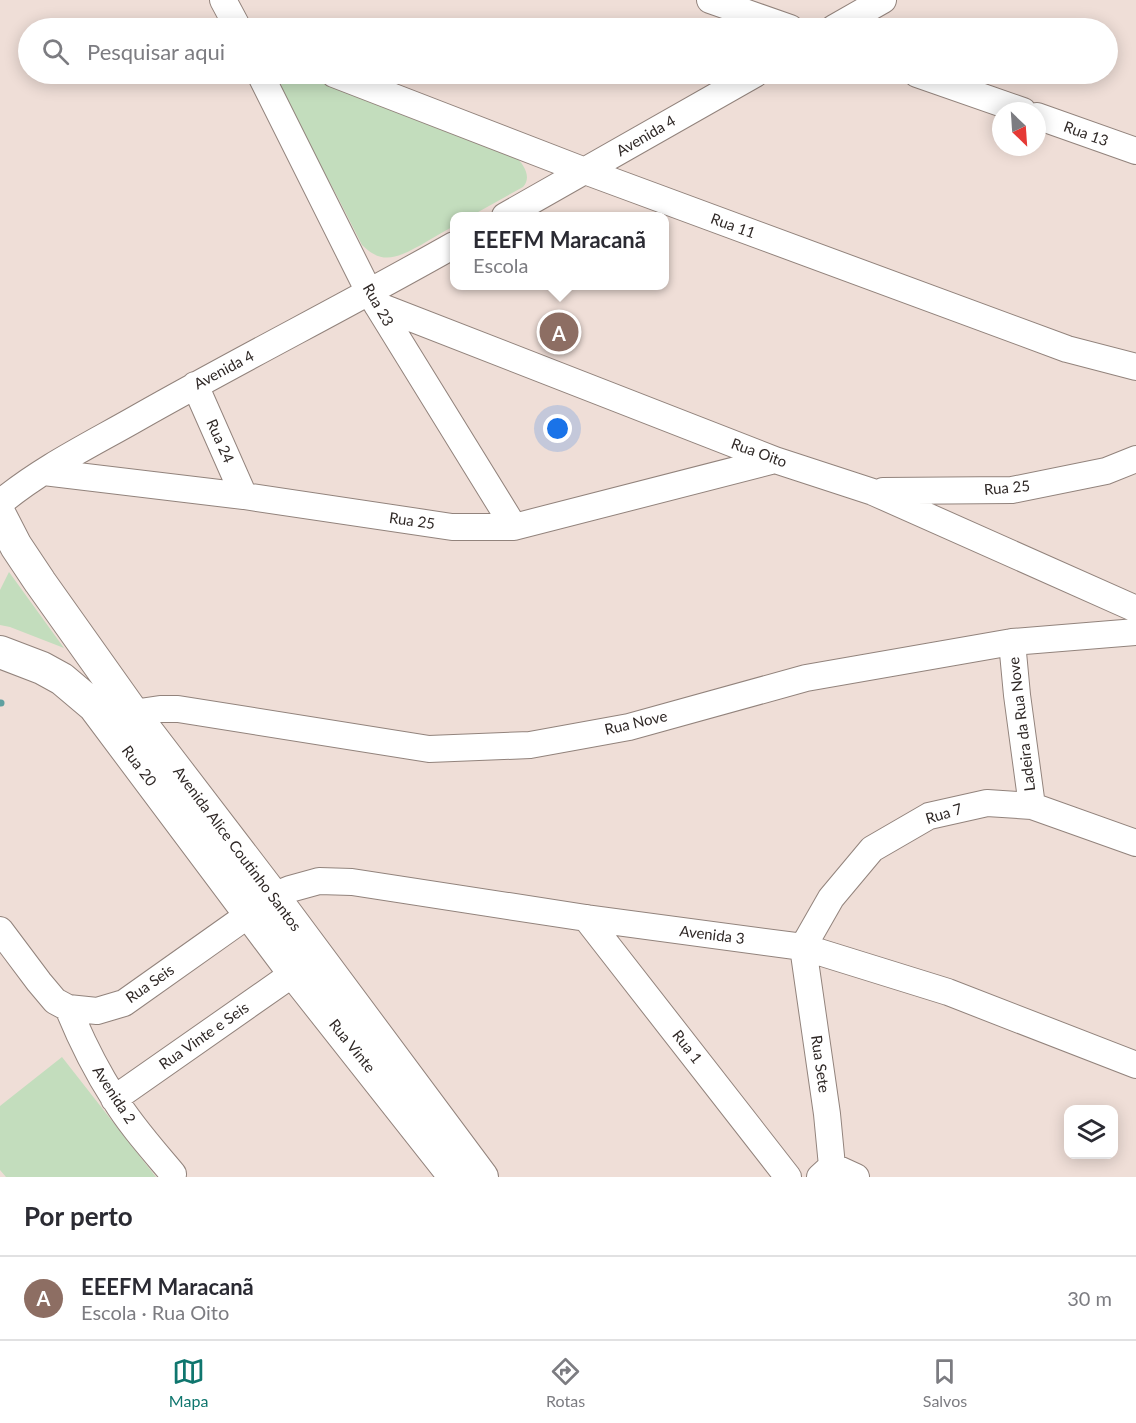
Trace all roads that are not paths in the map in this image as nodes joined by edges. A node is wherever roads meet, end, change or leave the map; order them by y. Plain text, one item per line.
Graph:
1 (223, 0) edge
2 (710, 0) edge
3 (883, 0) edge
4 (233, 18) edge
5 (761, 18) edge
6 (852, 18) edge
7 (265, 84) edge
8 (360, 84) edge
9 (737, 84) edge
10 (946, 84) edge
11 (997, 102) edge
12 (1046, 119) edge
13 (1136, 151) edge
14 (585, 171) junction
15 (512, 212) edge
16 (450, 248) edge
17 (373, 299) junction
18 (1136, 367) edge
19 (195, 385) junction
20 (1136, 459) edge
21 (775, 460) junction
22 (44, 472) junction
23 (873, 492) junction
24 (244, 496) junction
25 (0, 503) edge
26 (0, 515) edge
27 (514, 527) junction
28 (1136, 609) edge
29 (1136, 632) edge
30 (1012, 642) junction
31 (0, 652) edge
32 (133, 713) junction
33 (1032, 806) junction
34 (1136, 843) edge
35 (262, 905) junction
36 (586, 918) junction
37 (0, 930) edge
38 (803, 947) junction
39 (294, 973) junction
40 (68, 1008) junction
41 (1136, 1065) edge
42 (114, 1099) junction
43 (826, 1171) edge
44 (174, 1174) dead end
45 (456, 1177) edge
46 (482, 1177) edge
47 (788, 1177) edge
48 (856, 1177) edge

1 - 4 street
2 - 5 street
3 - 6 street
7 - 17 street, Rua 23
8 - 14 street, Rua 11
9 - 14 street, Avenida 4
10 - 11 street
12 - 13 street, Rua 13
14 - 15 street, Avenida 4
14 - 18 street, Rua 11
16 - 17 street, Avenida 4
17 - 19 street, Avenida 4
17 - 21 street, Rua Oito
17 - 27 street, Rua 23
19 - 22 street, Avenida 4
19 - 24 street, Rua 24
20 - 23 street, Rua 25
21 - 23 street, Rua Oito
21 - 27 street, Rua 25
22 - 24 street, Rua 25
22 - 25 street, Avenida 4
23 - 28 street, Rua Oito
24 - 27 street, Rua 25
26 - 32 main road, Avenida Alice Coutinho Santos
29 - 30 street, Rua Nove
30 - 32 street, Rua Nove
30 - 33 street, Ladeira da Rua Nove
31 - 35 main road, Rua 20
32 - 35 main road, Avenida Alice Coutinho Santos
33 - 34 street, Rua 7
33 - 38 street, Rua 7
35 - 36 street, Avenida 3
35 - 39 main road, Rua Vinte
35 - 40 street, Rua Seis
35 - 46 main road, Avenida Alice Coutinho Santos
36 - 38 street, Avenida 3
36 - 47 street, Rua 1
37 - 40 street
38 - 41 street, Avenida 3
38 - 43 street, Rua Sete
39 - 42 street, Rua Vinte e Seis
39 - 45 main road, Rua Vinte
40 - 42 street, Avenida 2
42 - 44 street, Avenida 2
43 - 48 street

